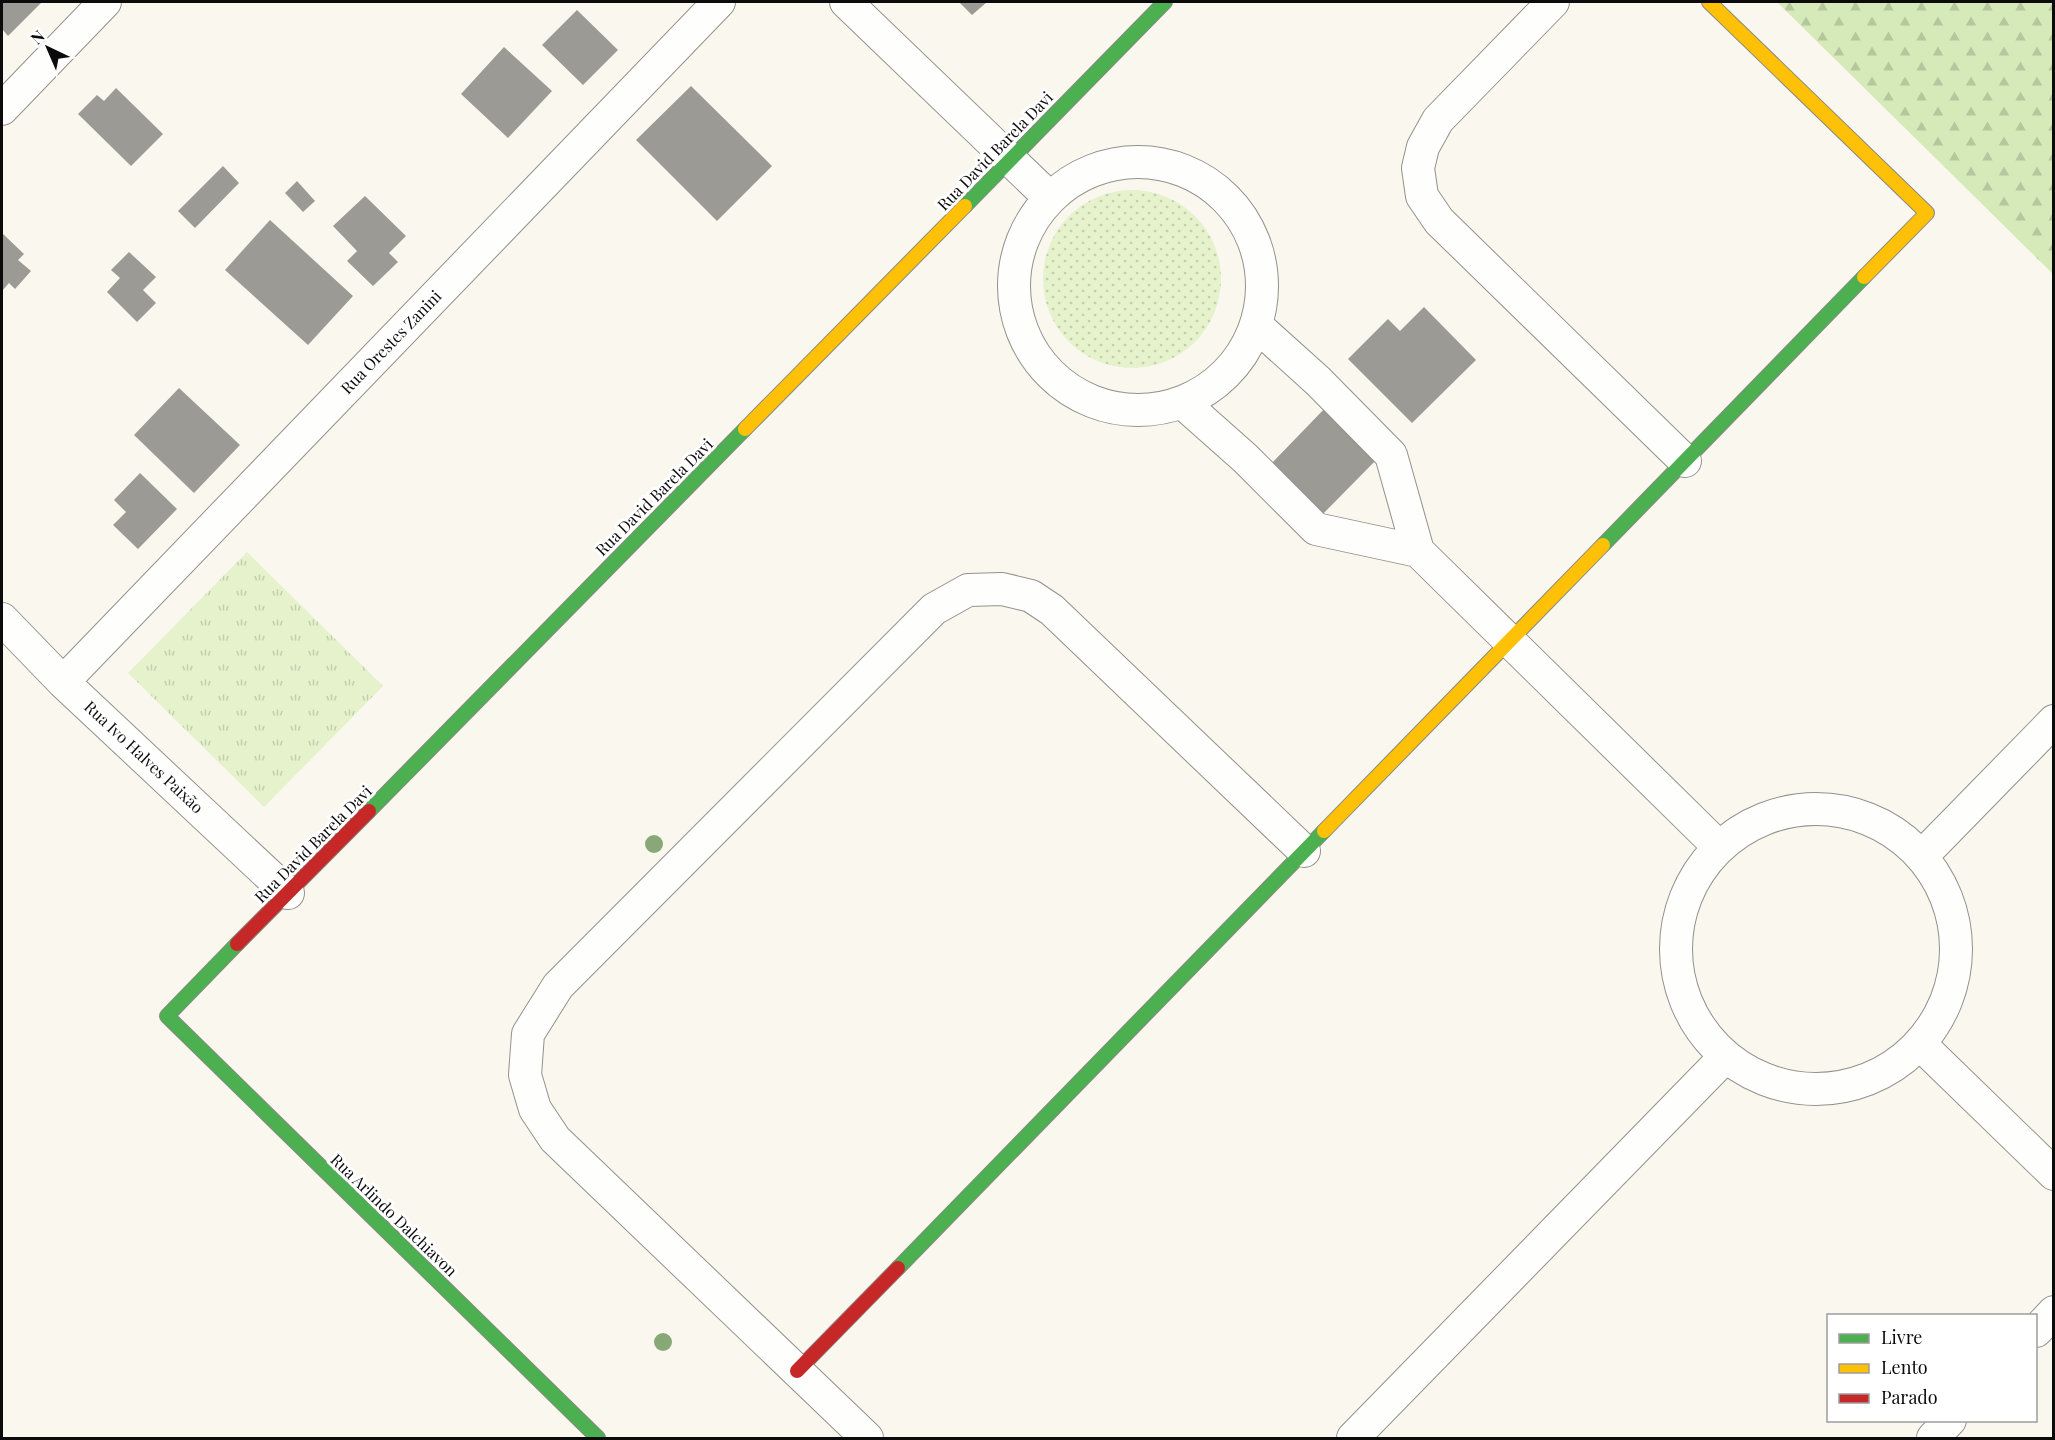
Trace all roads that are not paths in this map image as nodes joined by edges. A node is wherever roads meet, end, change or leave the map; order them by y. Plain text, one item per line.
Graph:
1 (105, 2) edge
2 (719, 2) edge
3 (846, 2) edge
4 (1165, 2) edge
5 (1553, 2) edge
6 (1709, 2) edge
7 (2, 109) edge
8 (1010, 159) junction
9 (1050, 198) junction
10 (1257, 326) junction
11 (1183, 403) junction
12 (1685, 461) junction
13 (1418, 551) junction
14 (2, 619) edge
15 (1509, 641) junction
16 (63, 682) junction
17 (2054, 721) edge
18 (1719, 847) junction
19 (1304, 852) junction
20 (1923, 855) junction
21 (288, 893) junction
22 (167, 1016) joint
23 (1920, 1044) junction
24 (1725, 1057) junction
25 (2054, 1174) edge
26 (2054, 1312) edge
27 (2037, 1330) edge
28 (797, 1371) junction
29 (1948, 1422) edge
30 (598, 1438) edge
31 (867, 1438) edge
32 (1353, 1438) edge
33 (1933, 1438) edge

1 - 7 street
2 - 16 street, Rua Orestes Zanini
3 - 8 street
4 - 8 street, Rua David Barela Davi
5 - 12 street
6 - 12 street
8 - 9 street
8 - 21 street, Rua David Barela Davi
9 - 10 street
9 - 11 street
10 - 11 street
10 - 13 street
11 - 13 street
12 - 15 street
13 - 15 street
14 - 16 street, Rua Ivo Halves Paixão
15 - 18 street
15 - 19 street
16 - 21 street, Rua Ivo Halves Paixão
17 - 20 street
18 - 20 street
18 - 24 street
19 - 28 street
19 - 28 street
20 - 23 street
21 - 22 street, Rua David Barela Davi
22 - 30 street, Rua Arlindo Dalchiavon
23 - 24 street
23 - 25 street
24 - 32 street
26 - 27 street
28 - 31 street
29 - 33 street

